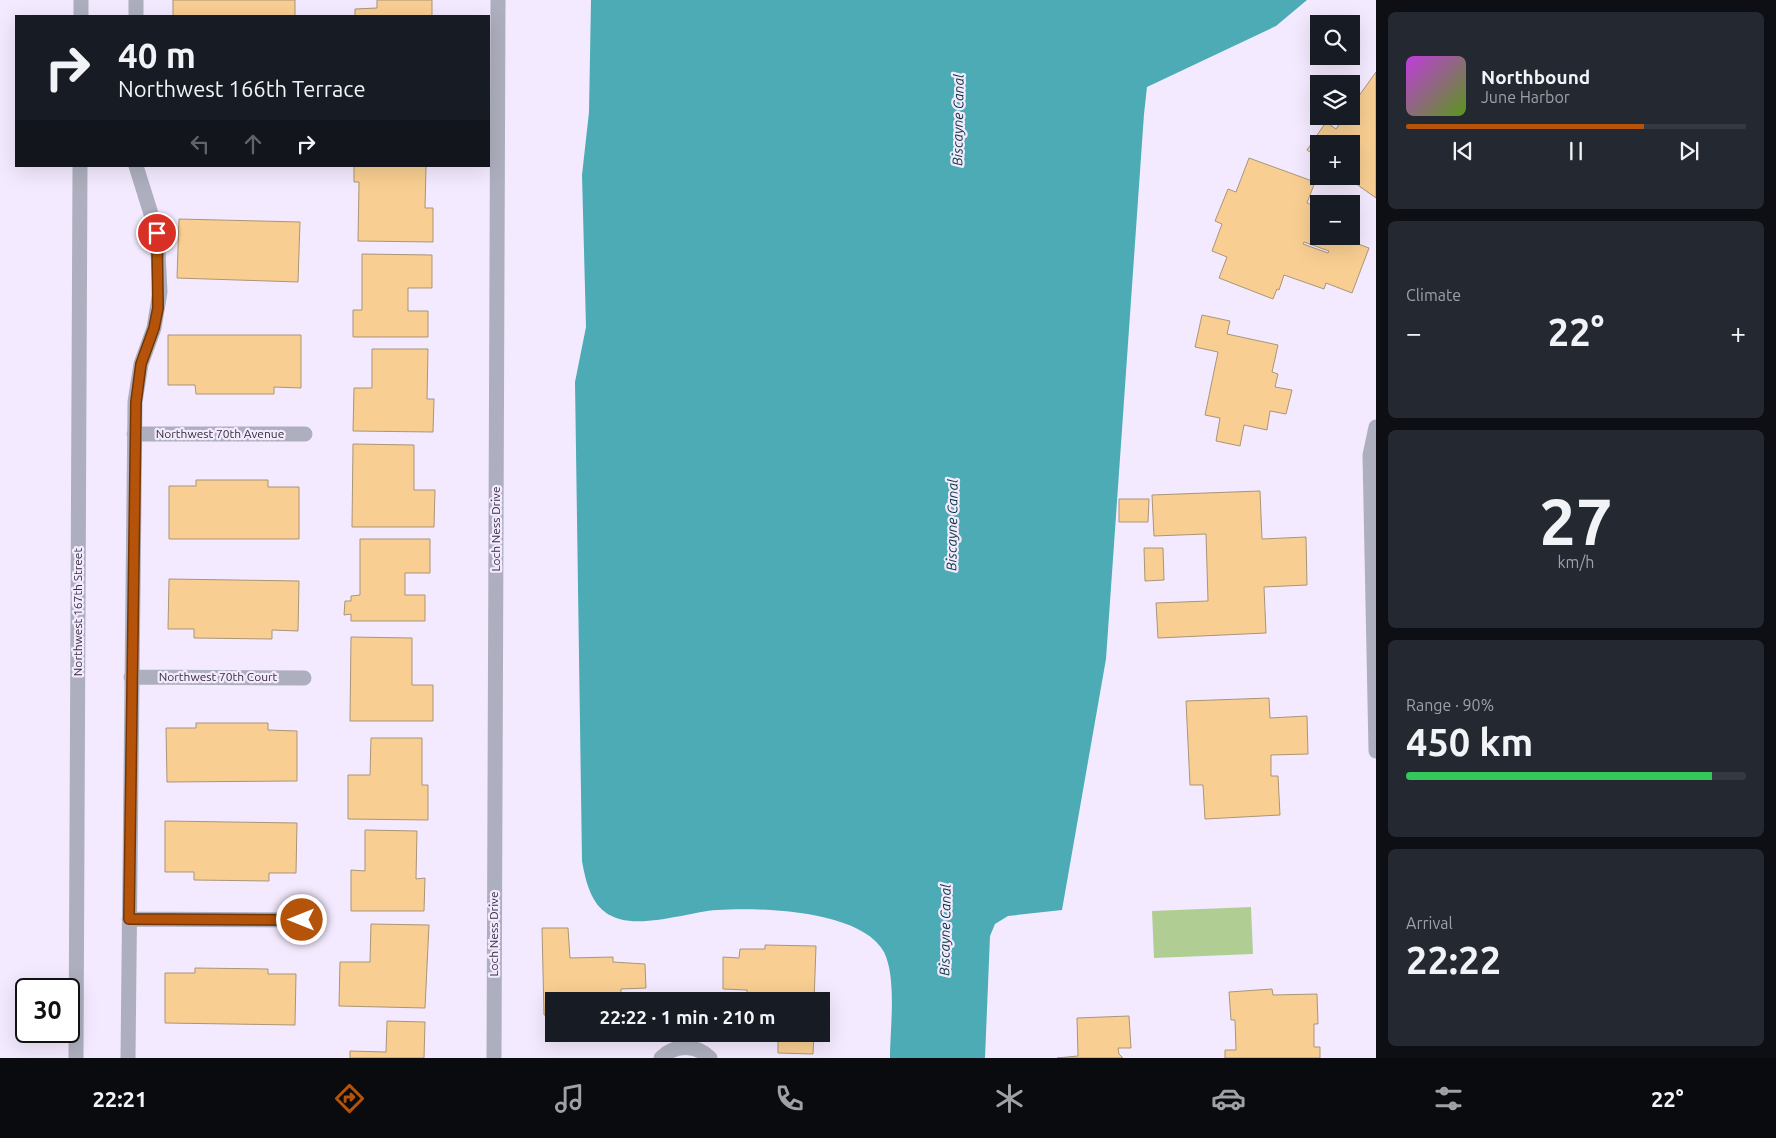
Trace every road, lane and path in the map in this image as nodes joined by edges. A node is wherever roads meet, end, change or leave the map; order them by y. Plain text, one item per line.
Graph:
1 (81, 0) edge
2 (136, 0) edge
3 (498, 0) edge
4 (81, 15) edge
5 (136, 15) edge
6 (80, 167) edge
7 (136, 167) edge
8 (1376, 427) edge
9 (134, 434) junction
10 (305, 434) dead end
11 (131, 677) junction
12 (304, 678) dead end
13 (1376, 751) edge
14 (129, 919) junction
15 (302, 920) dead end
16 (76, 1058) edge
17 (128, 1058) edge
18 (494, 1058) edge
19 (661, 1058) edge
20 (710, 1058) edge

1 - 4 street
2 - 5 street
3 - 18 street, Loch Ness Drive
6 - 16 street, Northwest 167th Street
7 - 9 street
8 - 13 street
9 - 10 street, Northwest 70th Avenue
9 - 11 street
11 - 12 street, Northwest 70th Court
11 - 14 street
14 - 15 street
14 - 17 street
19 - 20 street

